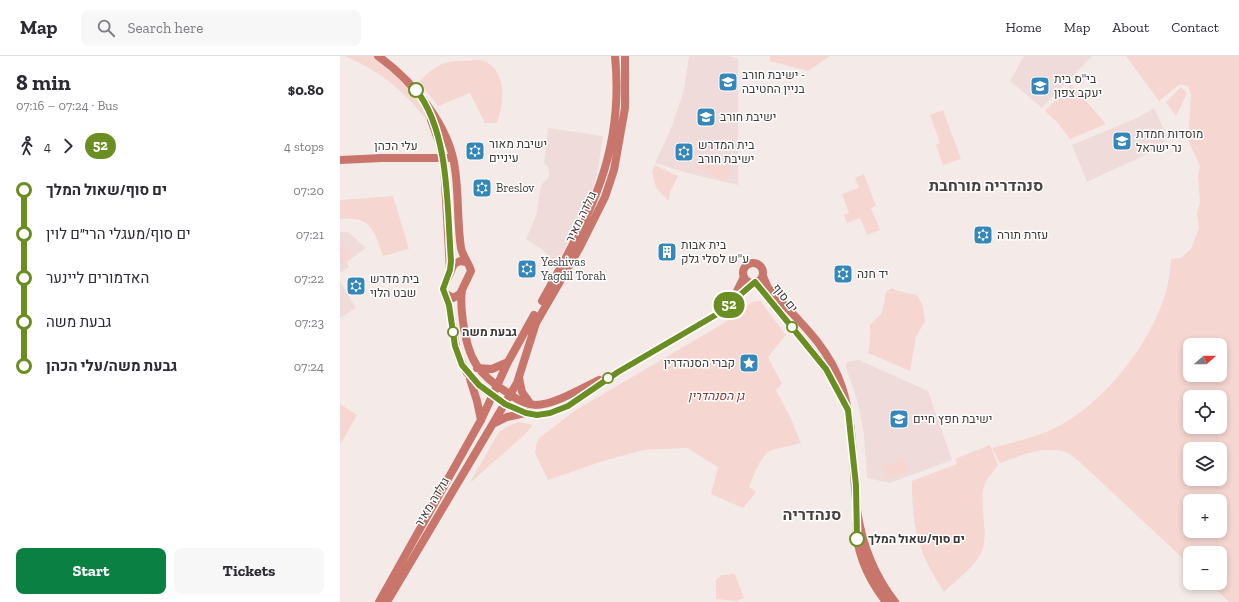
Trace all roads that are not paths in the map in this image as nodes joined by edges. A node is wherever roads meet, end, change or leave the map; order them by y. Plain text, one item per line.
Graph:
1 (378, 56) edge
2 (615, 56) edge
3 (625, 56) edge
4 (423, 99) junction
5 (443, 158) junction
6 (453, 158) junction
7 (340, 160) edge
8 (466, 262) junction
9 (450, 270) junction
10 (763, 275) junction
11 (744, 277) junction
12 (754, 283) junction
13 (462, 291) junction
14 (446, 294) junction
15 (726, 308) junction
16 (508, 362) junction
17 (477, 368) junction
18 (618, 372) junction
19 (467, 373) junction
20 (519, 378) junction
21 (497, 386) junction
22 (510, 395) junction
23 (493, 396) junction
24 (505, 404) junction
25 (531, 404) junction
26 (848, 410) junction
27 (526, 413) junction
28 (481, 420) junction
29 (494, 424) junction
30 (857, 509) junction
31 (379, 602) edge
32 (387, 602) edge
33 (886, 602) edge
34 (895, 602) edge

1 - 4 street
2 - 16 street, גולדה מאיר
3 - 20 street, גולדה מאיר
4 - 5 street
4 - 6 street
5 - 6 street, עלי הכהן
5 - 7 street, עלי הכהן
5 - 9 street
6 - 8 street
8 - 9 street
8 - 13 street
9 - 14 street
10 - 11 street
10 - 12 street
10 - 26 street, ים סוף
11 - 12 street
11 - 15 street
12 - 15 street
12 - 26 street, ים סוף
13 - 14 street
13 - 17 street
14 - 19 street
15 - 18 street
16 - 17 street
16 - 21 street, גולדה מאיר
17 - 21 street
18 - 25 street
18 - 27 street
19 - 23 street
19 - 28 street
20 - 22 street, גולדה מאיר
20 - 25 street
21 - 22 street
21 - 23 street, גולדה מאיר
22 - 24 street, גולדה מאיר
22 - 25 street
23 - 24 street
23 - 28 street, גולדה מאיר
24 - 27 street
24 - 29 street, גולדה מאיר
26 - 30 street, ים סוף
27 - 29 street
28 - 31 street, גולדה מאיר
29 - 32 street, גולדה מאיר
30 - 33 street, ים סוף
30 - 34 street, ים סוף

